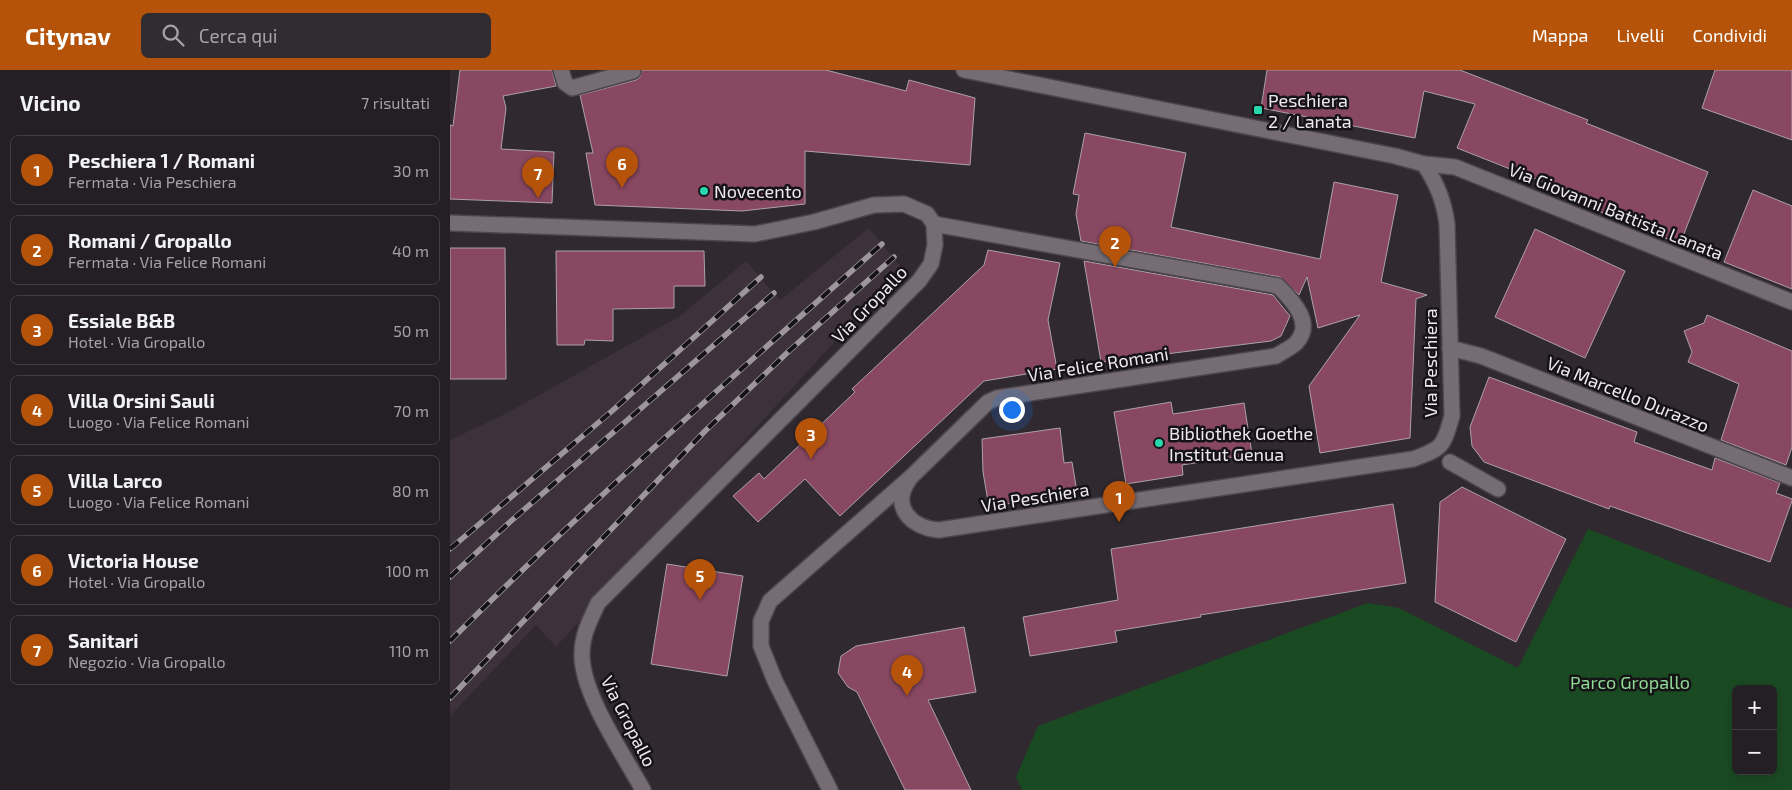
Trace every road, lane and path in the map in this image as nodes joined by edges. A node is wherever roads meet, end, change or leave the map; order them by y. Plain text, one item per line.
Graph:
1 (561, 70) edge
2 (964, 70) edge
3 (633, 71) edge
4 (1424, 164) junction
5 (450, 223) edge
6 (934, 224) junction
7 (1792, 302) edge
8 (1450, 348) junction
9 (1450, 462) dead end
10 (911, 476) junction
11 (1792, 478) edge
12 (1498, 489) dead end
13 (643, 790) edge
14 (830, 790) edge

1 - 3 street
2 - 4 street
4 - 7 street, Via Giovanni Battista Lanata
4 - 8 street, Via Peschiera
5 - 6 street
6 - 10 street, Via Felice Romani
6 - 13 street, Via Gropallo
8 - 10 street, Via Peschiera
8 - 11 street, Via Marcello Durazzo
9 - 12 street
10 - 14 street, Via Felice Romani

